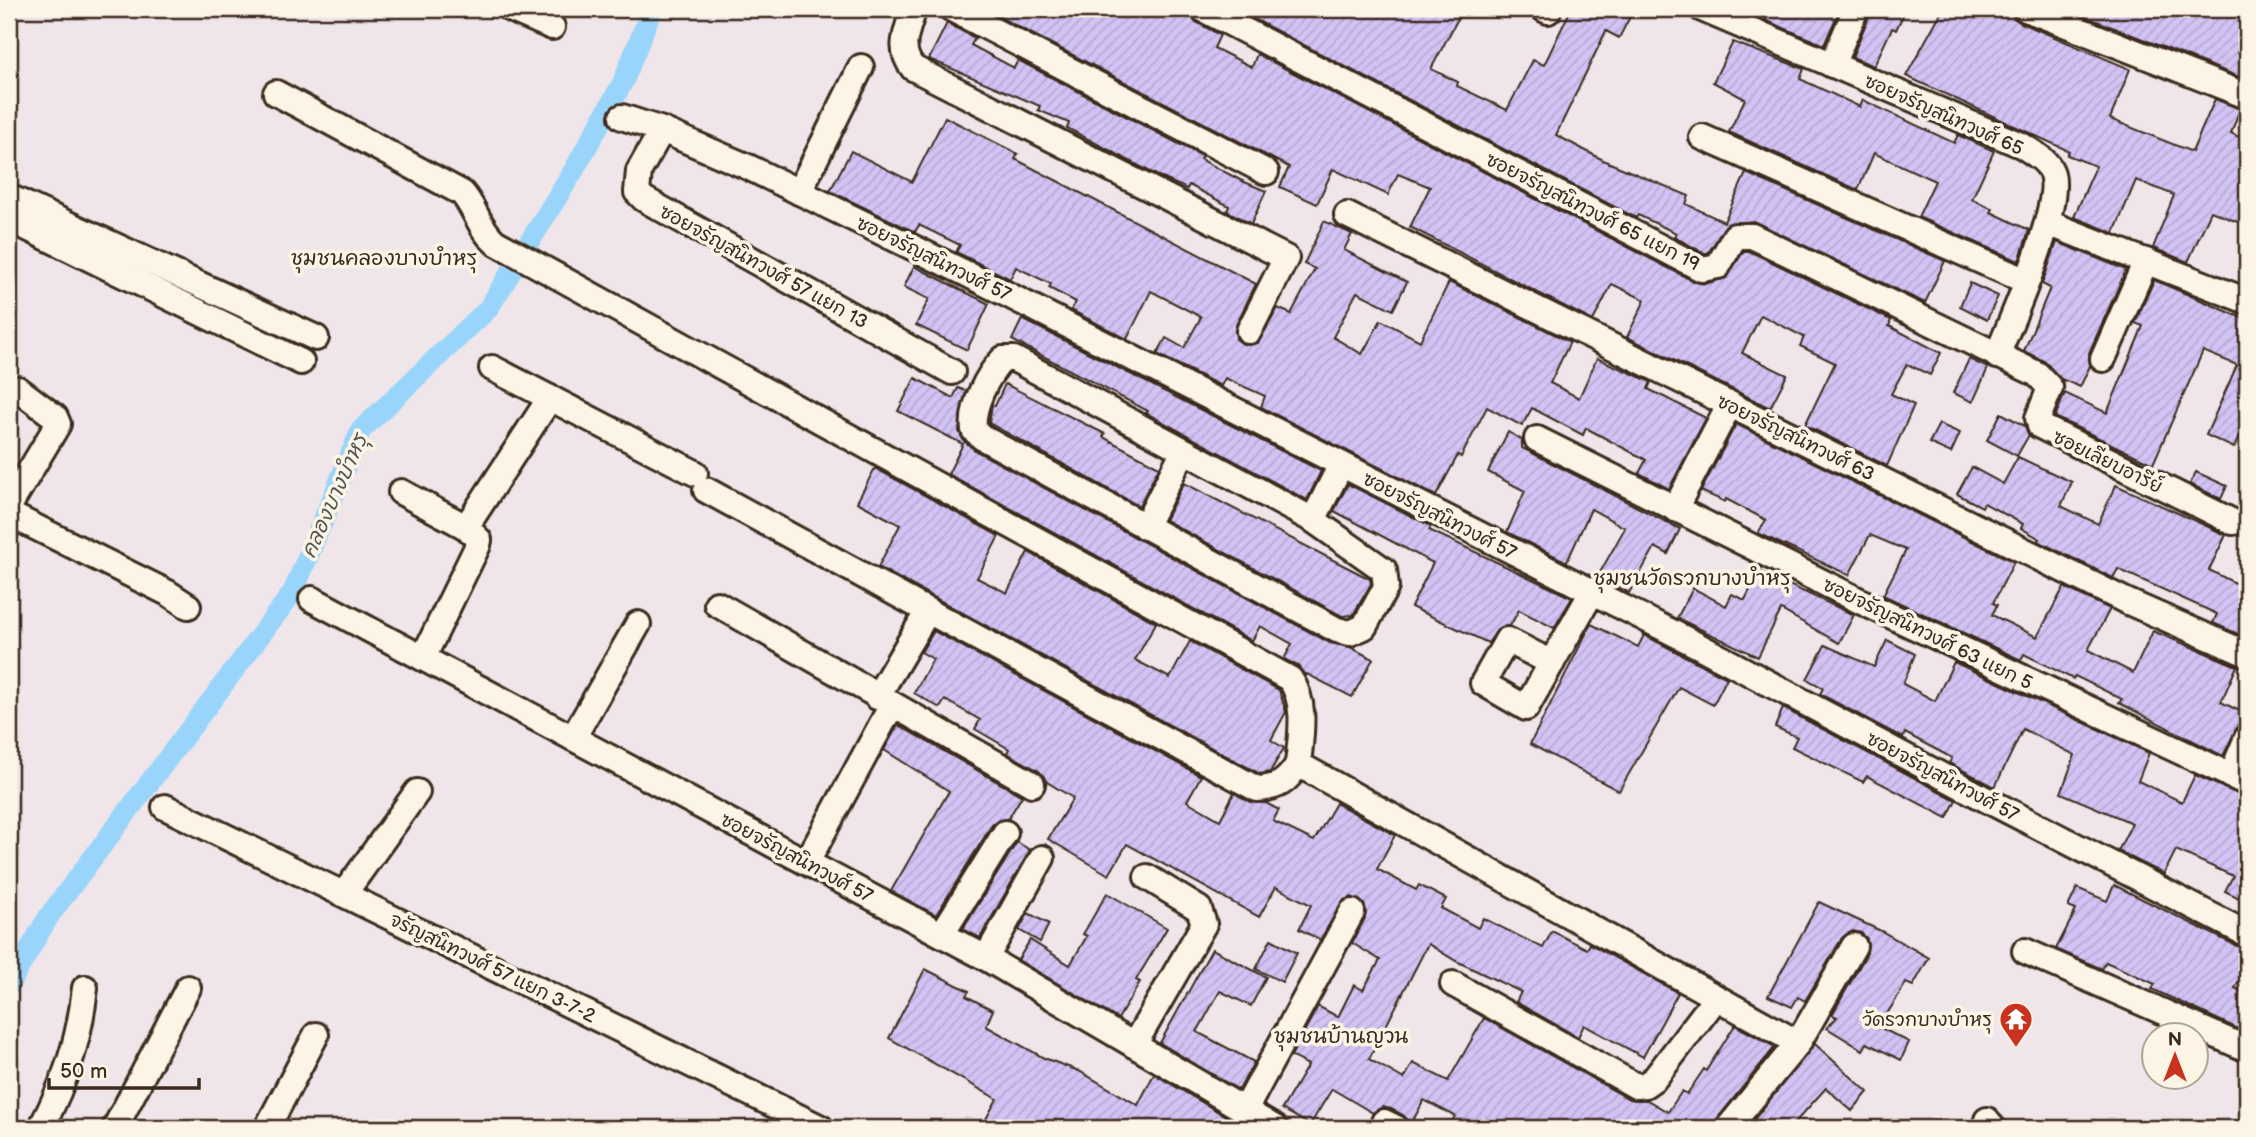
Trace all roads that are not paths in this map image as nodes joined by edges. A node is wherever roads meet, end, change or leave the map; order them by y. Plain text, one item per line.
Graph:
1 (510, 9) edge
2 (914, 9) edge
3 (952, 9) edge
4 (1203, 9) edge
5 (1702, 9) edge
6 (1856, 9) edge
7 (2026, 9) edge
8 (552, 27) dead end
9 (1832, 65) junction
10 (861, 67) dead end
11 (276, 93) dead end
12 (2247, 96) edge
13 (622, 117) dead end
14 (662, 130) junction
15 (1702, 138) dead end
16 (1266, 172) dead end
17 (799, 192) junction
18 (9, 197) edge
19 (1347, 215) dead end
20 (9, 219) edge
21 (2048, 223) junction
22 (2146, 261) junction
23 (2026, 281) junction
24 (2247, 301) edge
25 (1249, 331) dead end
26 (316, 338) dead end
27 (1997, 356) junction
28 (2103, 359) dead end
29 (301, 362) dead end
30 (492, 368) dead end
31 (952, 372) dead end
32 (18, 389) dead end
33 (550, 398) junction
34 (1730, 404) junction
35 (1537, 439) dead end
36 (1184, 453) junction
37 (1341, 464) junction
38 (401, 492) dead end
39 (9, 506) edge
40 (1675, 509) junction
41 (9, 514) edge
42 (1313, 520) junction
43 (2233, 522) dead end
44 (466, 527) junction
45 (1145, 527) junction
46 (1592, 592) junction
47 (312, 599) dead end
48 (717, 604) dead end
49 (188, 606) dead end
50 (928, 611) junction
51 (638, 624) dead end
52 (2247, 654) edge
53 (423, 658) junction
54 (1552, 663) dead end
55 (884, 701) junction
56 (573, 738) junction
57 (2247, 738) edge
58 (1299, 752) junction
59 (2239, 780) edge
60 (1032, 784) dead end
61 (417, 792) dead end
62 (165, 807) dead end
63 (1005, 833) dead end
64 (1042, 858) dead end
65 (807, 862) junction
66 (1147, 877) dead end
67 (344, 894) junction
68 (1352, 912) dead end
69 (942, 934) junction
70 (2247, 934) edge
71 (1854, 946) dead end
72 (2025, 951) dead end
73 (986, 958) junction
74 (1453, 984) dead end
75 (85, 988) dead end
76 (188, 988) dead end
77 (1716, 998) junction
78 (316, 1035) dead end
79 (1798, 1044) junction
80 (1133, 1045) junction
81 (2247, 1049) edge
82 (1245, 1110) junction
83 (41, 1128) edge
84 (115, 1128) edge
85 (267, 1128) edge
86 (821, 1128) edge
87 (1275, 1128) edge
88 (1728, 1128) edge

1 - 8 street
2 - 25 street
3 - 16 street
4 - 27 street, ซอยจรัญสนิทวงศ์ 65 แยก 19
5 - 9 street, ซอยจรัญสนิทวงศ์ 65
6 - 9 street
7 - 12 street
9 - 21 street, ซอยจรัญสนิทวงศ์ 65
10 - 17 street
11 - 58 street
13 - 14 street, ซอยจรัญสนิทวงศ์ 57
14 - 17 street, ซอยจรัญสนิทวงศ์ 57
14 - 31 street, ซอยจรัญสนิทวงศ์ 57 แยก 13
15 - 23 street
17 - 37 street, ซอยจรัญสนิทวงศ์ 57
18 - 26 street
19 - 34 street, ซอยจรัญสนิทวงศ์ 63
20 - 29 street
21 - 22 street
21 - 23 street
22 - 24 street
22 - 28 street
23 - 27 street
27 - 43 street, ซอยเลียบอารีย์
30 - 33 street
32 - 39 street
33 - 44 street
33 - 50 street
34 - 40 street
34 - 52 street, ซอยจรัญสนิทวงศ์ 63
35 - 40 street, ซอยจรัญสนิทวงศ์ 63 แยก 5
36 - 42 street
36 - 45 street
36 - 45 street
37 - 42 street
37 - 46 street, ซอยจรัญสนิทวงศ์ 57
38 - 44 street
40 - 59 street, ซอยจรัญสนิทวงศ์ 63 แยก 5
41 - 49 street
42 - 45 street
44 - 53 street
46 - 54 street
46 - 70 street, ซอยจรัญสนิทวงศ์ 57
47 - 53 street, ซอยจรัญสนิทวงศ์ 57
48 - 55 street
50 - 55 street
50 - 58 street
51 - 56 street
53 - 56 street, ซอยจรัญสนิทวงศ์ 57
55 - 60 street
55 - 65 street
56 - 65 street, ซอยจรัญสนิทวงศ์ 57
57 - 59 street
58 - 77 street
61 - 67 street
62 - 67 street, จรัญสนิทวงศ์ 57 แยก 3-7-2
63 - 69 street
64 - 73 street
65 - 69 street, ซอยจรัญสนิทวงศ์ 57
66 - 80 street
67 - 86 street, จรัญสนิทวงศ์ 57 แยก 3-7-2
68 - 82 street
69 - 73 street, ซอยจรัญสนิทวงศ์ 57
71 - 79 street
72 - 81 street
73 - 80 street, ซอยจรัญสนิทวงศ์ 57
74 - 77 street
75 - 83 street
76 - 84 street
77 - 79 street
78 - 85 street
79 - 88 street
80 - 82 street, ซอยจรัญสนิทวงศ์ 57
82 - 87 street, ซอยจรัญสนิทวงศ์ 57

